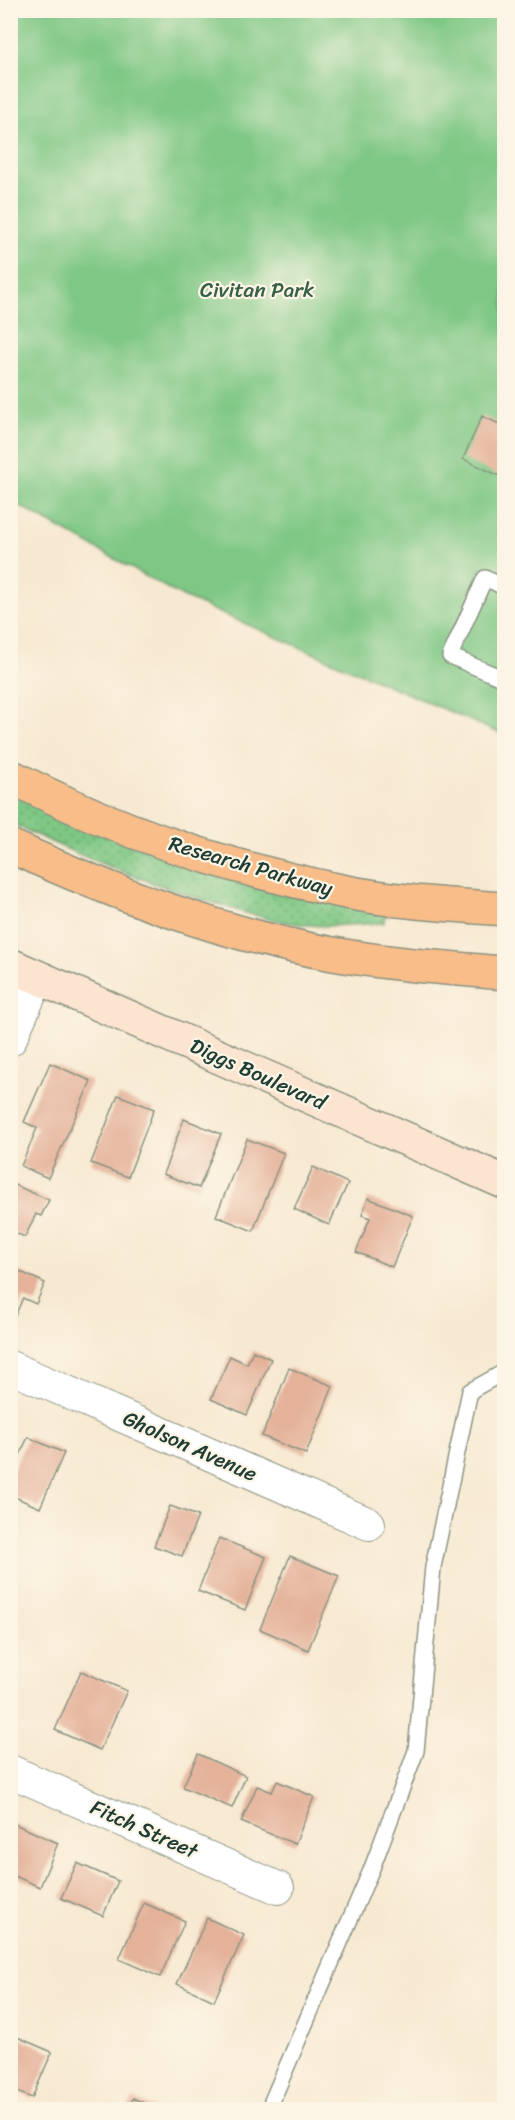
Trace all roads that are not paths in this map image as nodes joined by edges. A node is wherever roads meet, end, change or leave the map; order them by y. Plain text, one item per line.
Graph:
1 (504, 587) edge
2 (504, 679) edge
3 (10, 776) edge
4 (10, 846) edge
5 (504, 909) edge
6 (24, 971) edge
7 (504, 973) edge
8 (10, 1040) edge
9 (504, 1182) edge
10 (10, 1367) edge
11 (504, 1372) edge
12 (369, 1524) dead end
13 (10, 1771) edge
14 (278, 1888) dead end
15 (271, 2109) edge

1 - 2 lane
3 - 5 main road, Research Parkway
4 - 7 main road
6 - 8 street
6 - 9 street, Diggs Boulevard
10 - 12 street, Gholson Avenue
11 - 15 lane
13 - 14 street, Fitch Street

